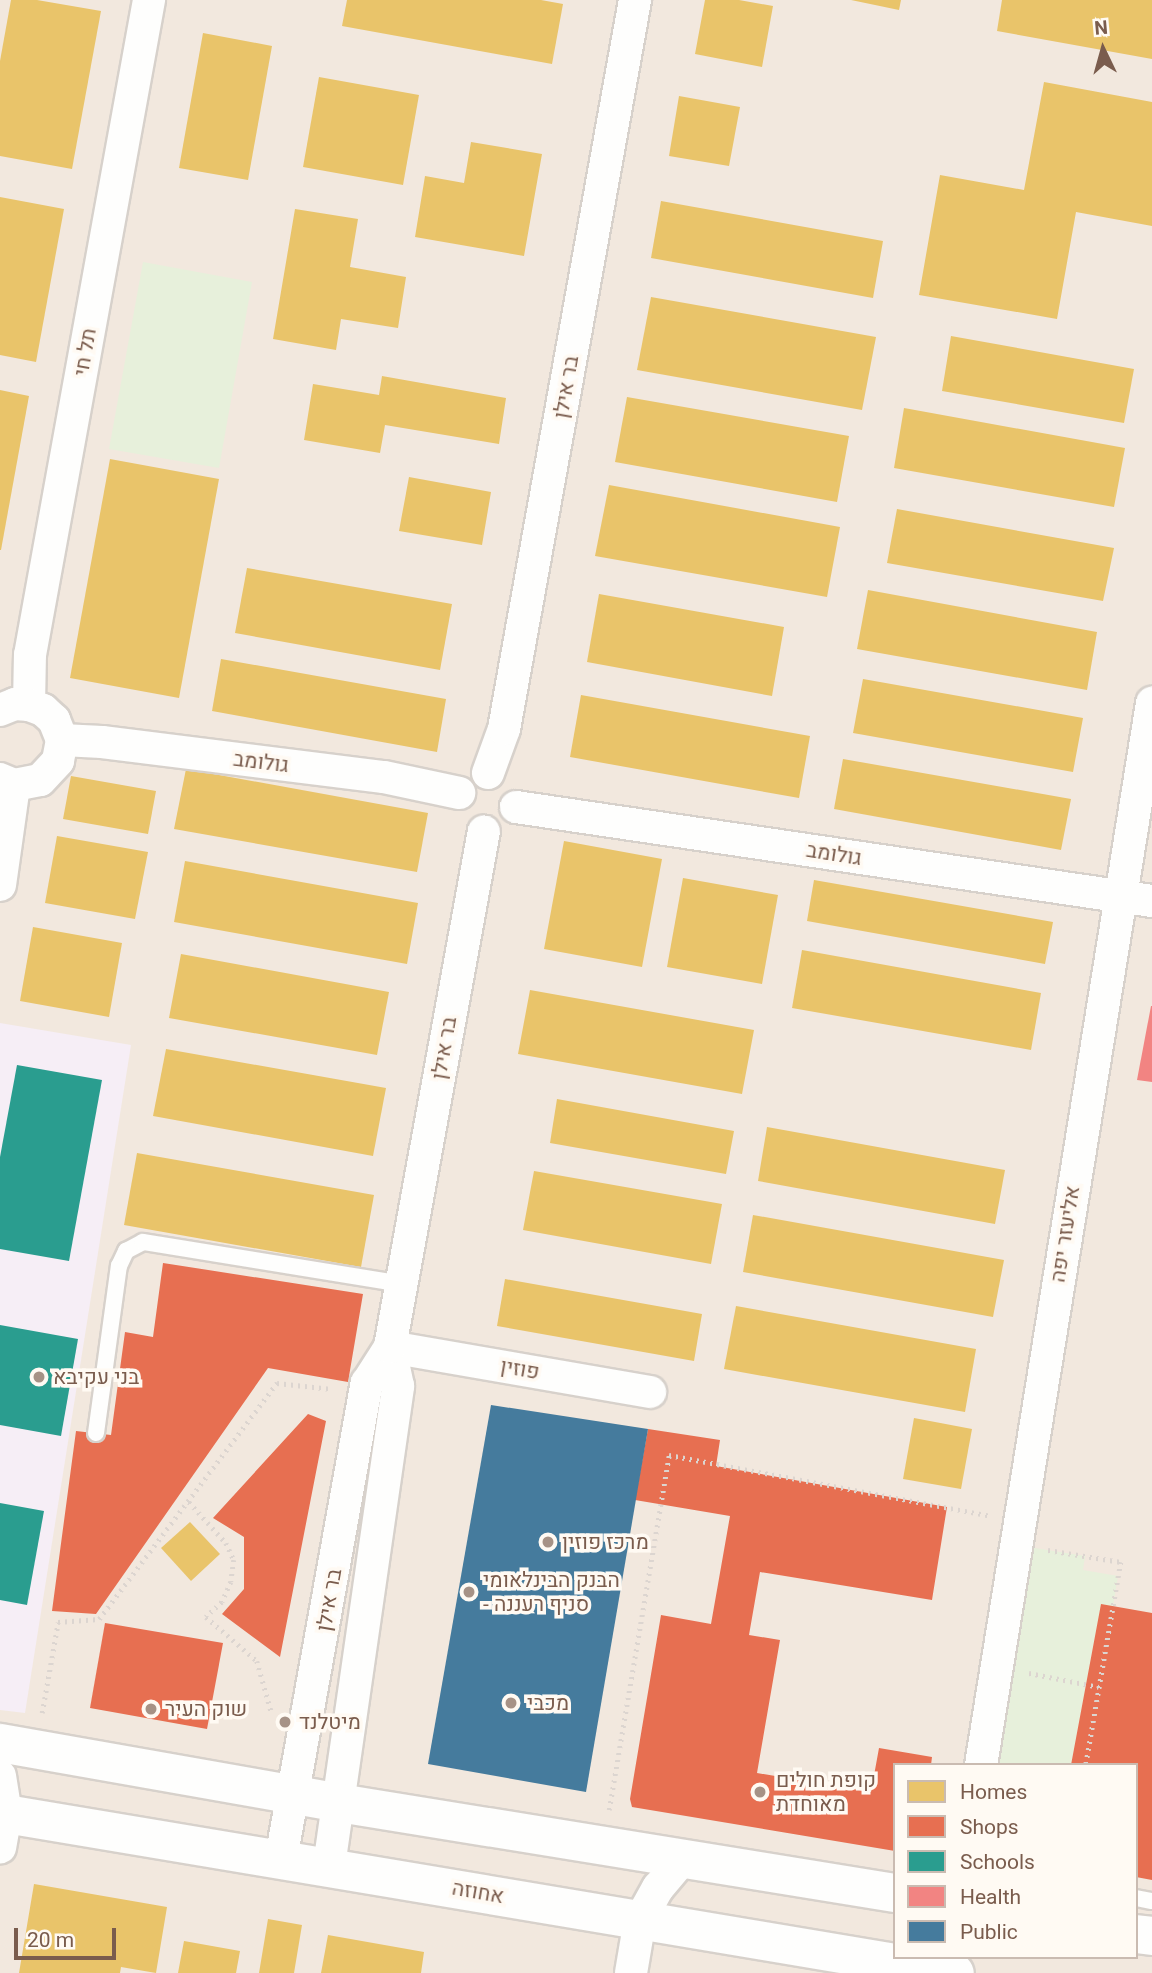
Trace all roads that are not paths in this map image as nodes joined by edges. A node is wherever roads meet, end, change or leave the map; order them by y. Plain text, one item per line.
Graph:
1 (149, 0) edge
2 (635, 0) edge
3 (1152, 703) edge
4 (15, 707) edge
5 (62, 740) junction
6 (488, 773) junction
7 (7, 782) edge
8 (459, 793) junction
9 (516, 807) junction
10 (484, 831) junction
11 (0, 885) edge
12 (1119, 897) junction
13 (1152, 901) edge
14 (401, 1284) junction
15 (390, 1347) junction
16 (650, 1392) dead end
17 (96, 1433) dead end
18 (18, 1746) edge
19 (981, 1763) edge
20 (0, 1776) edge
21 (294, 1795) junction
22 (339, 1802) junction
23 (2, 1825) edge
24 (684, 1857) junction
25 (281, 1859) junction
26 (329, 1866) junction
27 (893, 1892) edge
28 (640, 1920) junction
29 (631, 1973) edge
30 (955, 1973) edge

1 - 4 street, תל חי
2 - 6 street, בר אילן
3 - 12 street, אליעזר יפה
4 - 5 street
5 - 7 street
5 - 8 street, גולומב
6 - 8 street
6 - 9 street
7 - 11 street
8 - 10 street
9 - 10 street
9 - 12 street, גולומב
10 - 14 street, בר אילן
12 - 13 street, גולומב
12 - 19 street, אליעזר יפה
14 - 15 street, בר אילן
14 - 17 lane
15 - 16 street, פוזין
15 - 21 street, בר אילן
15 - 22 street, בר אילן
18 - 21 main road
20 - 23 street
21 - 22 main road
21 - 25 street, בר אילן
22 - 24 main road
22 - 26 street, בר אילן
23 - 25 main road, אחוזה
24 - 27 main road
24 - 28 street
25 - 26 main road, אחוזה
26 - 28 main road, אחוזה
28 - 29 street
28 - 30 main road, אחוזה

